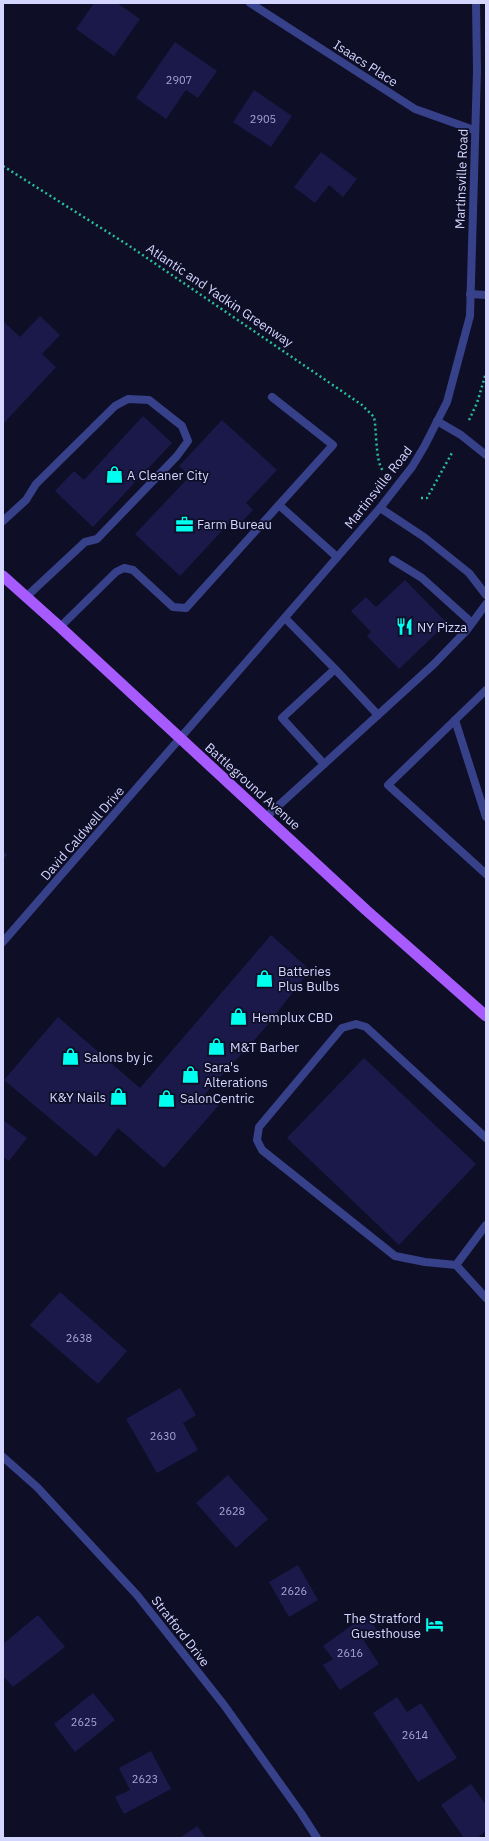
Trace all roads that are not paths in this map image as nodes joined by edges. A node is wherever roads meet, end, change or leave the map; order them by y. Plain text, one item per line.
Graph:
1 (250, 3) edge
2 (476, 3) edge
3 (477, 71) junction
4 (486, 71) edge
5 (474, 130) junction
6 (470, 294) junction
7 (486, 295) edge
8 (272, 397) dead end
9 (437, 421) junction
10 (486, 455) edge
11 (279, 505) junction
12 (380, 508) junction
13 (3, 521) edge
14 (337, 557) junction
15 (393, 560) dead end
16 (3, 576) edge
17 (486, 596) edge
18 (26, 597) junction
19 (486, 604) edge
20 (285, 618) junction
21 (472, 623) junction
22 (60, 627) junction
23 (335, 670) junction
24 (486, 690) edge
25 (378, 716) junction
26 (455, 720) junction
27 (179, 739) junction
28 (324, 764) junction
29 (266, 817) junction
30 (486, 817) edge
31 (486, 874) edge
32 (3, 942) edge
33 (486, 1016) edge
34 (486, 1138) edge
35 (486, 1225) edge
36 (456, 1265) junction
37 (486, 1298) edge
38 (3, 1457) edge
39 (317, 1838) edge

1 - 5 street, Isaacs Place
2 - 3 street, Martinsville Road
3 - 4 street
3 - 5 street, Martinsville Road
5 - 6 street, Martinsville Road
6 - 7 street
6 - 9 street, Martinsville Road
8 - 11 street
9 - 10 street
9 - 12 street, Martinsville Road
11 - 14 street
11 - 22 street
12 - 14 street, Martinsville Road
12 - 17 street
13 - 18 street
14 - 20 street, Martinsville Road
15 - 21 street
16 - 18 main road, Battleground Avenue
18 - 22 main road, Battleground Avenue
19 - 21 street
20 - 23 street
20 - 27 street, Martinsville Road
21 - 25 street
22 - 27 main road, Battleground Avenue
23 - 25 street
23 - 28 street
24 - 26 street
25 - 28 street
26 - 30 street
26 - 31 street
27 - 29 main road, Battleground Avenue
27 - 32 street, David Caldwell Drive
28 - 29 street
29 - 33 main road, Battleground Avenue
34 - 36 street
35 - 36 street
36 - 37 street
38 - 39 street, Stratford Drive

